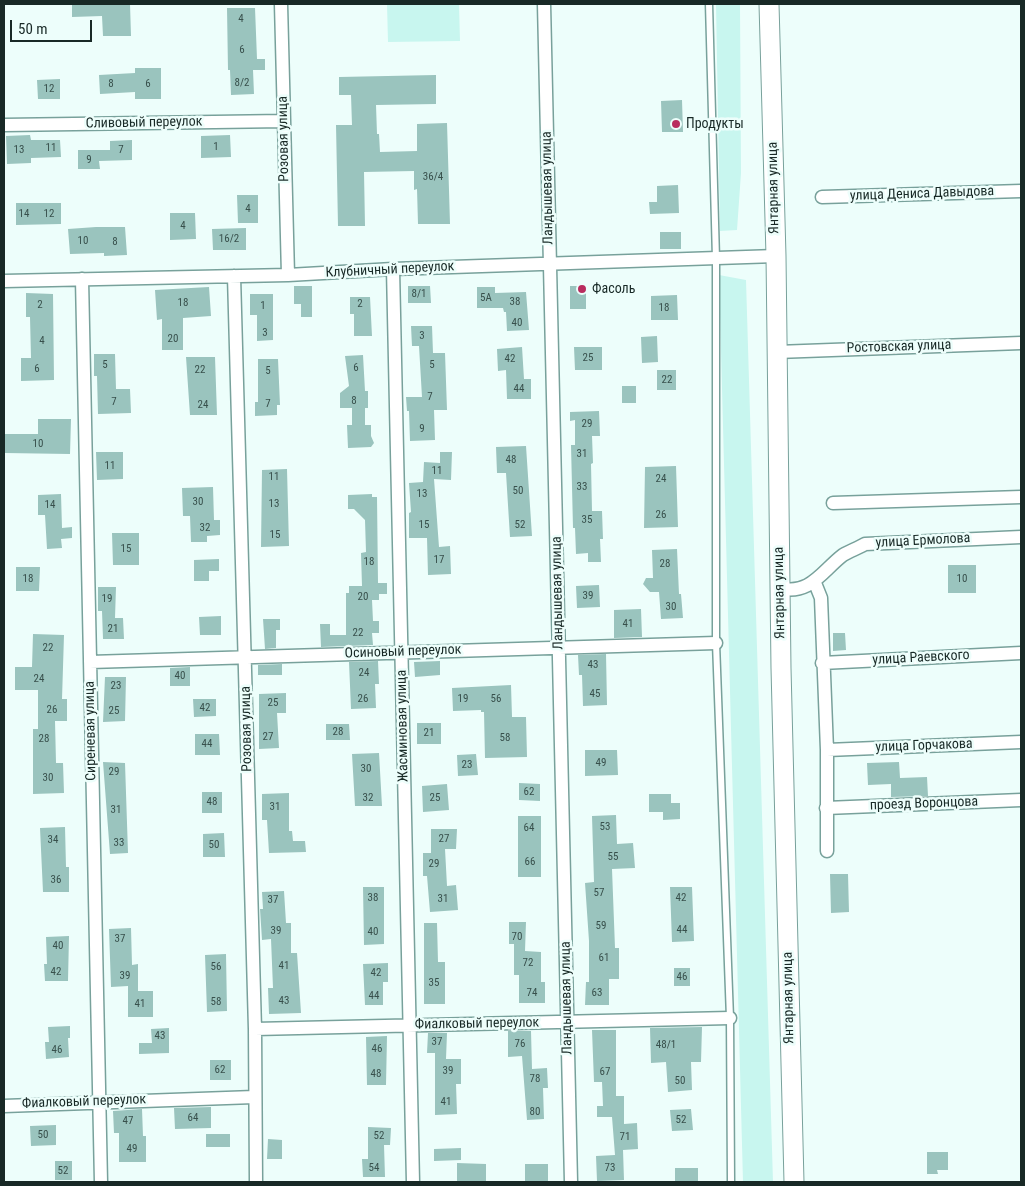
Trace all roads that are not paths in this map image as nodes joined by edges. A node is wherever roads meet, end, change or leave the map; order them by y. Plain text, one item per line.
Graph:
1 (281, 4) edge
2 (544, 4) edge
3 (709, 4) edge
4 (769, 4) edge
5 (284, 121) junction
6 (4, 125) edge
7 (1021, 191) edge
8 (822, 198) dead end
9 (776, 256) junction
10 (716, 259) junction
11 (550, 264) junction
12 (393, 269) junction
13 (288, 275) junction
14 (234, 276) junction
15 (82, 279) junction
16 (4, 281) edge
17 (1021, 343) edge
18 (777, 352) junction
19 (1021, 497) edge
20 (832, 503) dead end
21 (1021, 537) edge
22 (815, 583) junction
23 (780, 588) junction
24 (716, 643) junction
25 (559, 648) junction
26 (401, 653) junction
27 (1021, 653) edge
28 (245, 656) junction
29 (90, 662) junction
30 (822, 663) junction
31 (1021, 742) edge
32 (826, 750) junction
33 (1021, 800) edge
34 (826, 808) junction
35 (827, 851) dead end
36 (730, 1018) junction
37 (568, 1023) junction
38 (410, 1025) junction
39 (255, 1029) junction
40 (254, 1097) junction
41 (99, 1101) junction
42 (4, 1106) edge
43 (100, 1182) edge
44 (256, 1182) edge
45 (413, 1182) edge
46 (571, 1182) edge
47 (731, 1182) edge
48 (794, 1182) edge

1 - 5 street, Розовая улица
2 - 11 street, Ландышевая улица
3 - 10 lane
4 - 9 street, Янтарная улица
5 - 6 street, Сливовый переулок
5 - 13 street, Розовая улица
7 - 8 street, улица Дениса Давыдова
9 - 10 street, Клубничный переулок
9 - 18 street, Янтарная улица
10 - 11 street, Клубничный переулок
10 - 24 lane
11 - 12 street, Клубничный переулок
11 - 25 street, Ландышевая улица
12 - 13 street, Клубничный переулок
12 - 26 street, Жасминовая улица
13 - 14 street, Клубничный переулок
14 - 15 street, Клубничный переулок
14 - 28 street, Розовая улица
15 - 16 street, Клубничный переулок
15 - 29 street, Сиреневая улица
17 - 18 street, Ростовская улица
18 - 23 street, Янтарная улица
19 - 20 street
21 - 22 street, улица Ермолова
22 - 23 street, улица Ермолова
22 - 30 street
23 - 48 street, Янтарная улица
24 - 25 street, Осиновый переулок
24 - 36 lane
25 - 26 street, Осиновый переулок
25 - 37 street, Ландышевая улица
26 - 28 street, Осиновый переулок
26 - 38 street, Жасминовая улица
27 - 30 street, улица Раевского
28 - 29 street, Осиновый переулок
28 - 39 street, Розовая улица
29 - 41 street, Сиреневая улица
30 - 32 street
31 - 32 street, улица Горчакова
32 - 34 street
33 - 34 street, проезд Воронцова
34 - 35 street
36 - 37 street, Фиалковый переулок
36 - 47 lane
37 - 38 street, Фиалковый переулок
37 - 46 street, Ландышевая улица
38 - 39 street, Фиалковый переулок
38 - 45 street, Жасминовая улица
39 - 40 street, Розовая улица
40 - 41 street, Фиалковый переулок
40 - 44 street, Розовая улица
41 - 42 street, Фиалковый переулок
41 - 43 street, Сиреневая улица

